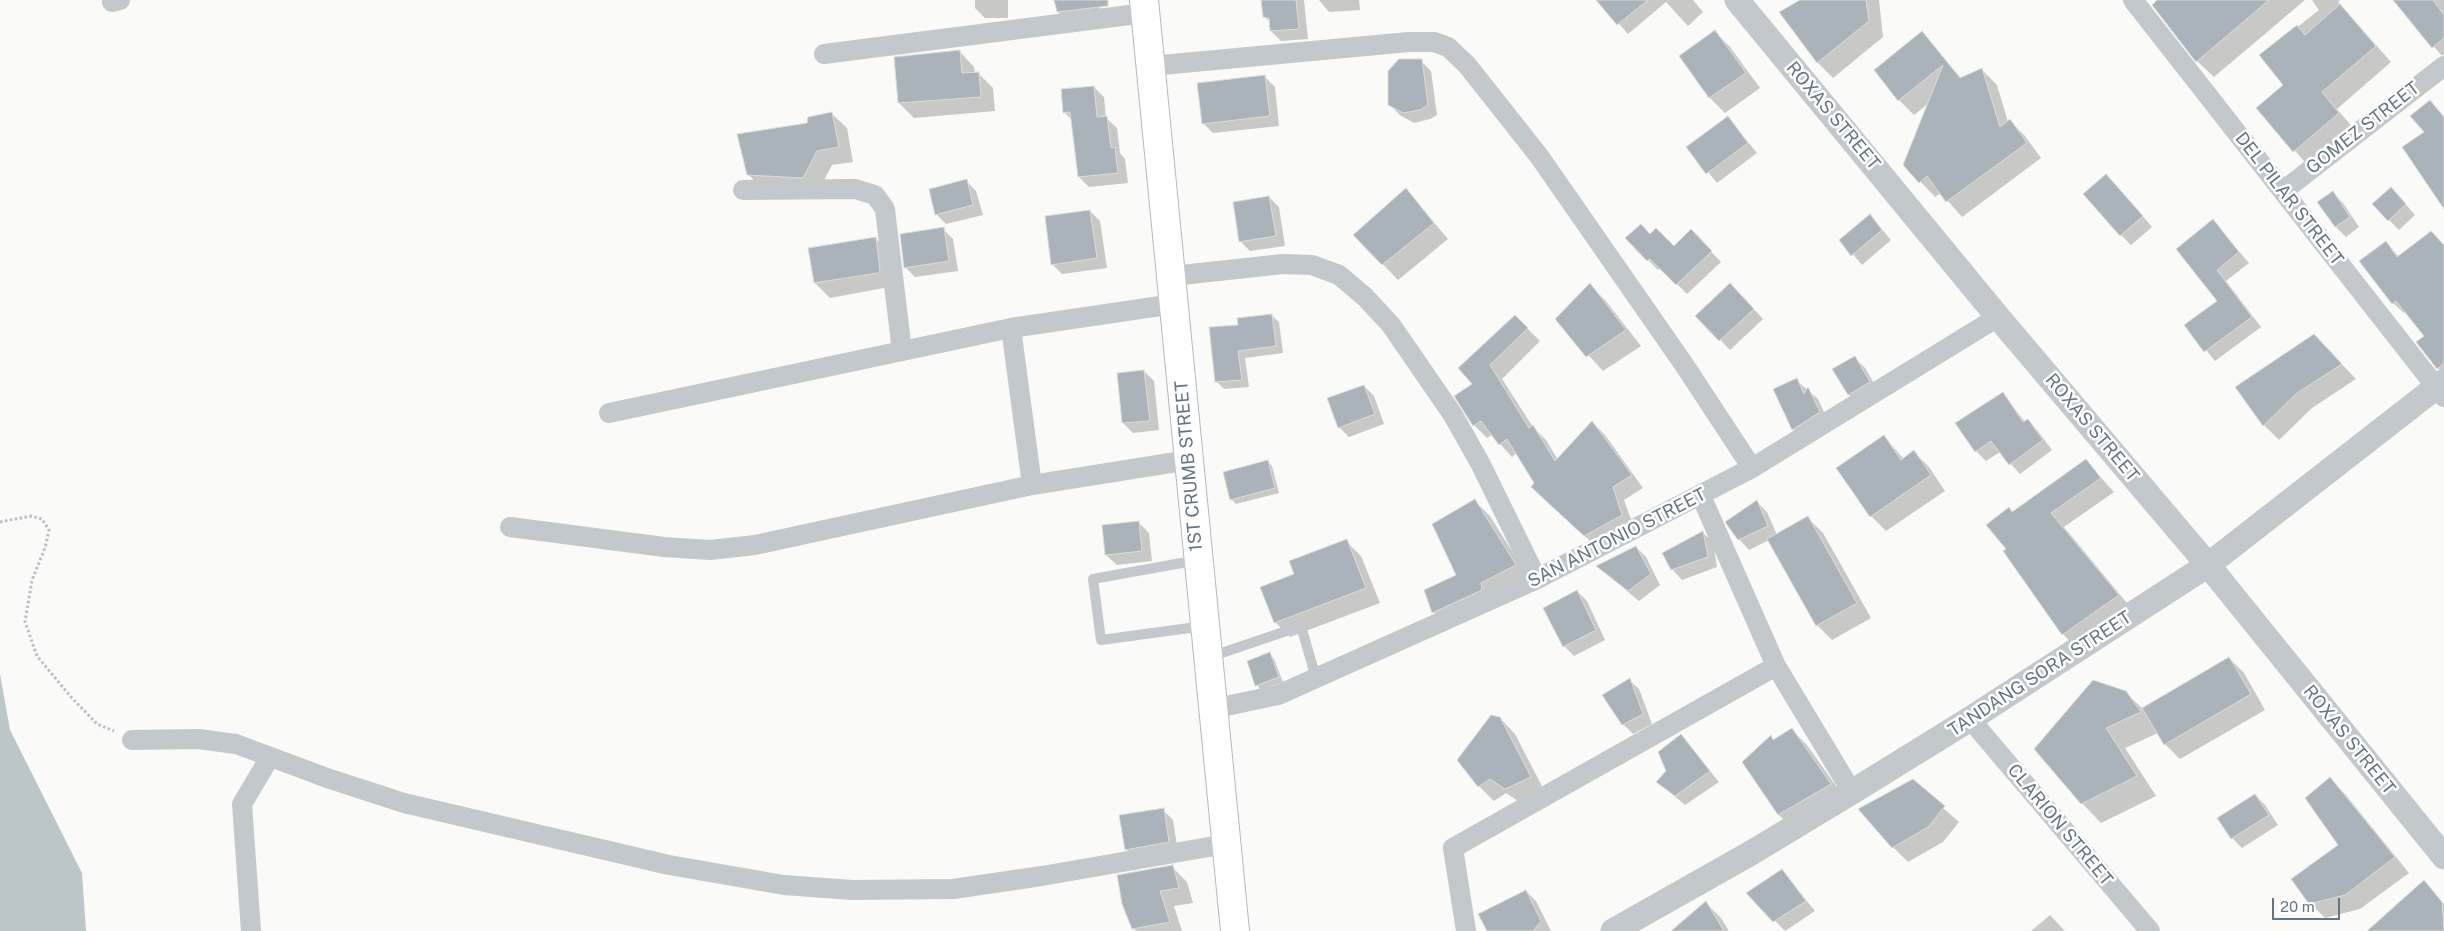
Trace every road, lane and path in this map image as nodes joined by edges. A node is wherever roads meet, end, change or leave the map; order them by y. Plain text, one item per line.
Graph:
1 (1737, 0) edge
2 (2135, 0) edge
3 (1145, 7) edge
4 (824, 54) dead end
5 (1151, 66) junction
6 (2444, 66) edge
7 (744, 190) dead end
8 (2283, 191) junction
9 (1172, 276) junction
10 (1174, 304) junction
11 (1998, 317) junction
12 (1011, 328) junction
13 (902, 351) junction
14 (2441, 389) edge
15 (608, 413) dead end
16 (1189, 460) junction
17 (1752, 468) junction
18 (1032, 485) junction
19 (1701, 496) junction
20 (2, 521) edge
21 (510, 527) dead end
22 (1198, 560) junction
23 (2208, 565) junction
24 (1537, 579) junction
25 (1205, 626) junction
26 (1208, 658) junction
27 (1776, 666) junction
28 (1316, 678) junction
29 (1212, 710) junction
30 (1970, 720) junction
31 (132, 740) joint
32 (270, 757) junction
33 (1852, 792) junction
34 (1226, 844) junction
35 (2444, 857) edge
36 (251, 931) edge
37 (1235, 931) edge
38 (1466, 931) edge
39 (1613, 931) edge
40 (2150, 931) edge

1 - 11 street, ROXAS STREET
2 - 8 street, DEL PILAR STREET
3 - 4 street
3 - 5 main road, 1ST CRUMB STREET
5 - 9 main road, 1ST CRUMB STREET
5 - 17 street
6 - 8 street, GOMEZ STREET
7 - 13 street
8 - 14 street, DEL PILAR STREET
9 - 10 main road, 1ST CRUMB STREET
9 - 24 street
10 - 12 street
10 - 16 main road, 1ST CRUMB STREET
11 - 17 street, SAN ANTONIO STREET
11 - 23 street, ROXAS STREET
12 - 13 street
12 - 18 street
13 - 15 street
14 - 23 street, TANDANG SORA STREET
16 - 18 street
16 - 22 main road, 1ST CRUMB STREET
17 - 19 street, SAN ANTONIO STREET
18 - 21 street
19 - 24 street, SAN ANTONIO STREET
19 - 27 street
20 - 31 path
22 - 25 main road, 1ST CRUMB STREET
22 - 25 lane
23 - 30 street, TANDANG SORA STREET
23 - 35 street, ROXAS STREET
24 - 28 street, SAN ANTONIO STREET
25 - 26 main road, 1ST CRUMB STREET
26 - 28 lane
26 - 29 main road, 1ST CRUMB STREET
27 - 33 street
27 - 38 street
28 - 29 street, SAN ANTONIO STREET
29 - 34 main road, 1ST CRUMB STREET
30 - 33 street, TANDANG SORA STREET
30 - 40 street, CLARION STREET
31 - 32 street
32 - 34 street
32 - 36 street
33 - 39 street, TANDANG SORA STREET
34 - 37 main road, 1ST CRUMB STREET

